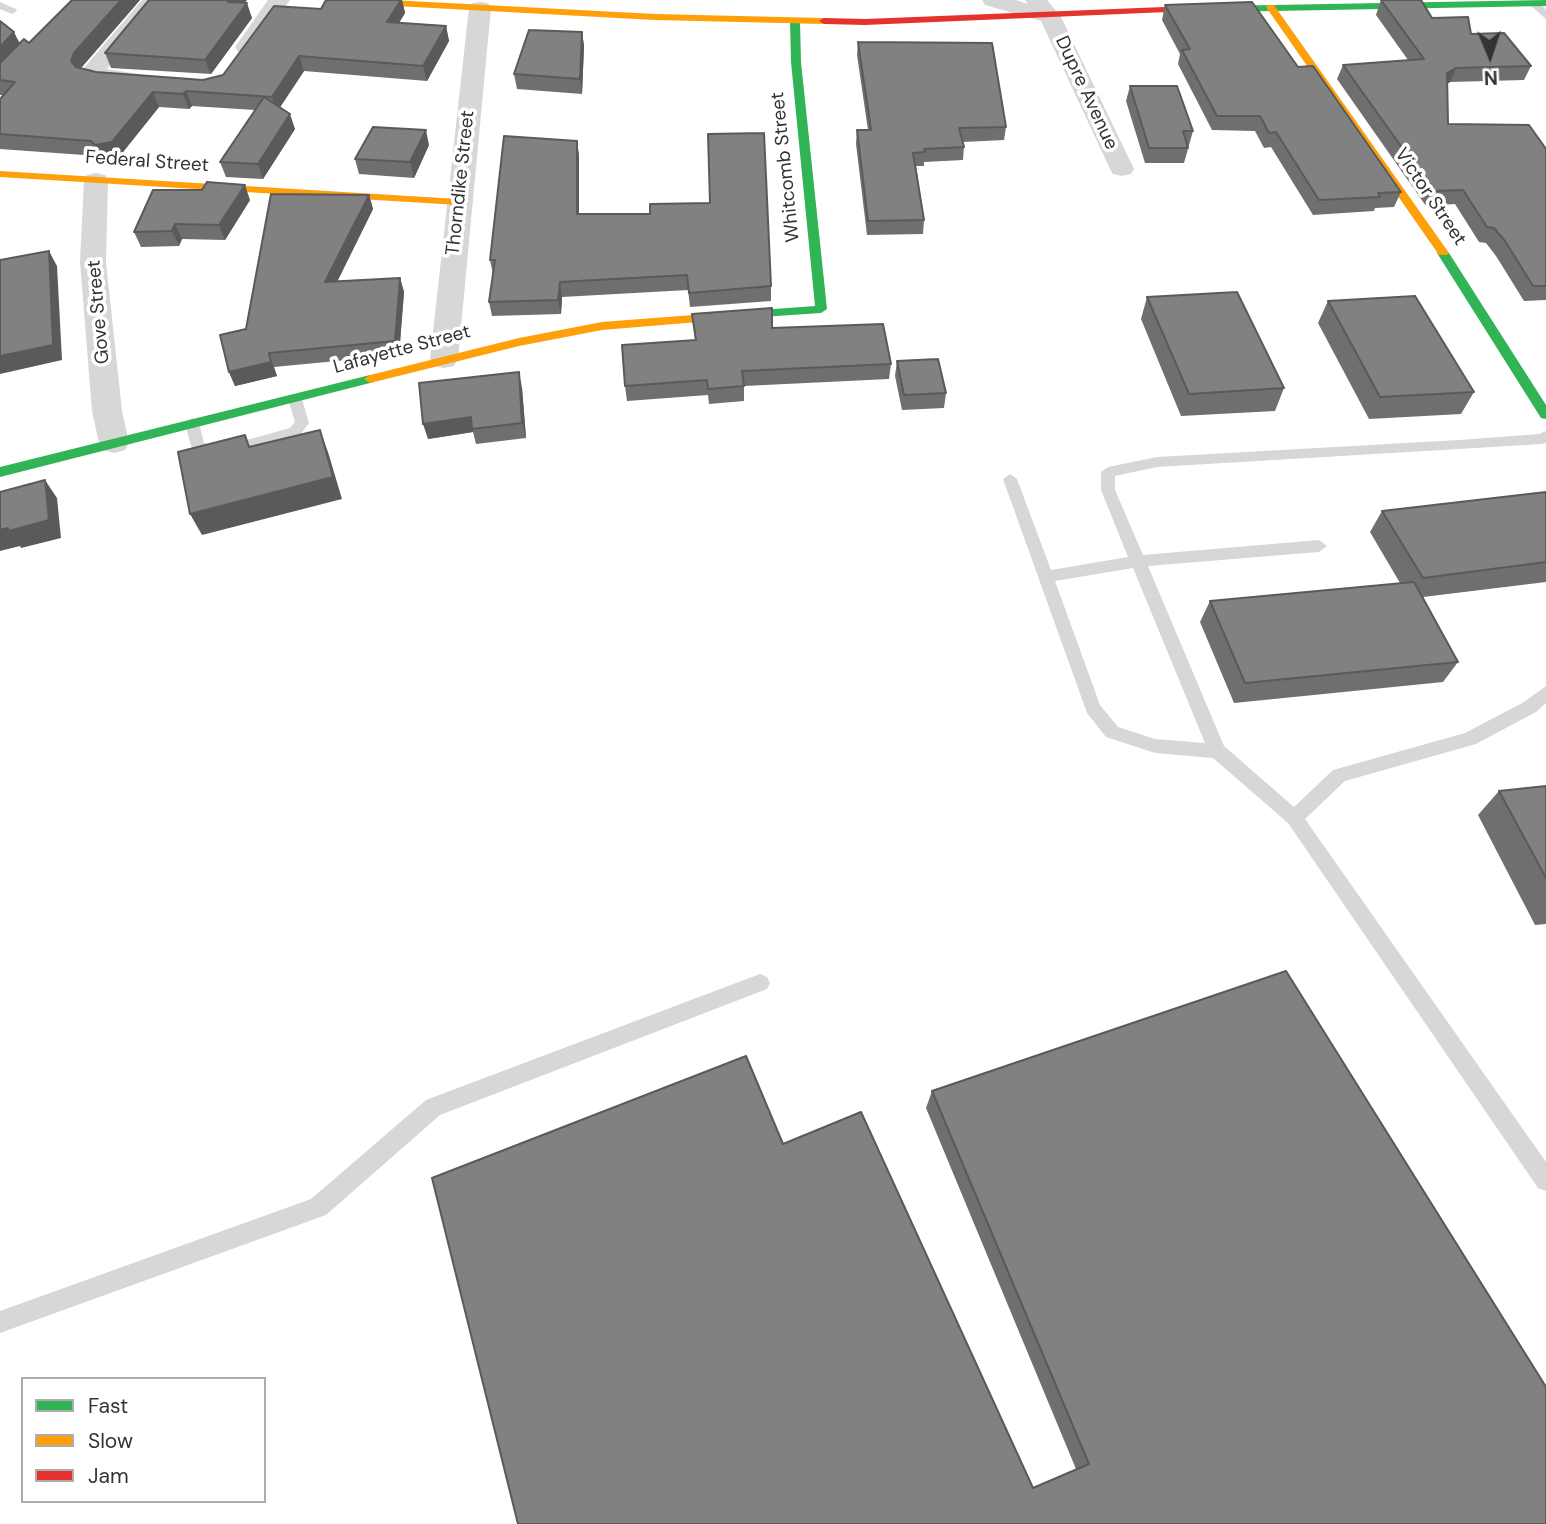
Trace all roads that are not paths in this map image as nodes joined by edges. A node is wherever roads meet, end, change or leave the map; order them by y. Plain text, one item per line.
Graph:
1 (153, 0) edge
2 (279, 0) edge
3 (340, 0) edge
4 (993, 0) edge
5 (1540, 3) edge
6 (0, 5) edge
7 (1271, 7) junction
8 (480, 8) junction
9 (1043, 8) edge
10 (12, 11) dead end
11 (1546, 16) edge
12 (795, 21) junction
13 (235, 61) edge
14 (156, 81) edge
15 (1122, 169) dead end
16 (0, 174) edge
17 (96, 180) junction
18 (458, 202) junction
19 (821, 309) joint
20 (444, 359) junction
21 (295, 399) junction
22 (1546, 415) edge
23 (192, 423) junction
24 (1546, 436) edge
25 (114, 443) junction
26 (0, 472) edge
27 (1010, 479) dead end
28 (1319, 546) dead end
29 (1139, 562) junction
30 (1045, 577) junction
31 (1546, 692) edge
32 (1217, 751) junction
33 (1294, 818) junction
34 (760, 983) dead end
35 (1546, 1180) edge
36 (0, 1322) edge

1 - 14 street
2 - 13 street
3 - 8 street
4 - 9 street
5 - 7 street
5 - 11 lane
6 - 10 lane
7 - 9 street
7 - 22 street, Victor Street
8 - 12 street
8 - 18 street, Thorndike Street
9 - 12 street
9 - 15 street, Dupre Avenue
12 - 19 street, Whitcomb Street
16 - 17 street, Federal Street
17 - 18 street, Federal Street
17 - 25 street, Gove Street
18 - 20 street, Thorndike Street
19 - 20 street, Lafayette Street
20 - 21 street, Lafayette Street
21 - 23 street, Lafayette Street
21 - 23 lane
23 - 25 street, Lafayette Street
24 - 29 lane
25 - 26 street, Lafayette Street
27 - 30 lane
28 - 29 lane
29 - 30 lane
29 - 32 lane
30 - 32 lane
31 - 33 lane
32 - 33 lane
33 - 35 lane
34 - 36 lane

